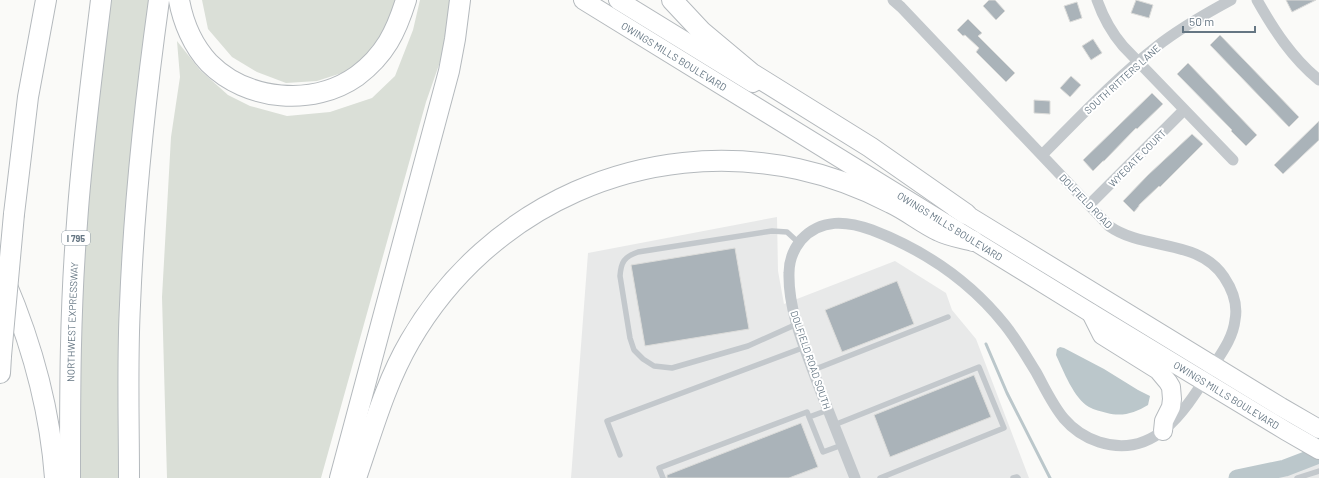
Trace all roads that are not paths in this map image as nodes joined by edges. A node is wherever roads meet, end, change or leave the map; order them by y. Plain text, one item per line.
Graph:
1 (46, 0) edge
2 (101, 0) edge
3 (158, 0) edge
4 (179, 0) edge
5 (406, 0) edge
6 (460, 0) edge
7 (583, 0) edge
8 (618, 0) edge
9 (672, 0) edge
10 (892, 0) edge
11 (1097, 0) edge
12 (1231, 0) edge
13 (1257, 0) edge
14 (1137, 62) junction
15 (1319, 80) edge
16 (727, 88) junction
17 (1184, 110) junction
18 (1042, 155) junction
19 (1233, 160) dead end
20 (1089, 205) junction
21 (966, 214) junction
22 (974, 241) junction
23 (799, 243) junction
24 (0, 268) edge
25 (1091, 313) junction
26 (948, 317) dead end
27 (797, 324) junction
28 (805, 347) junction
29 (0, 364) edge
30 (1213, 366) junction
31 (813, 370) junction
32 (128, 372) junction
33 (1203, 381) junction
34 (828, 410) junction
35 (809, 417) junction
36 (834, 425) junction
37 (1313, 426) edge
38 (1163, 431) junction
39 (842, 445) junction
40 (1319, 450) edge
41 (620, 455) dead end
42 (1319, 471) edge
43 (55, 478) edge
44 (70, 478) edge
45 (129, 478) edge
46 (139, 478) edge
47 (340, 478) edge
48 (356, 478) edge
49 (663, 478) edge
50 (855, 478) edge
51 (880, 478) edge
52 (1013, 478) edge
53 (1018, 478) edge
54 (1297, 478) edge

1 - 29 highway, bridge
2 - 44 highway, NORTHWEST EXPRESSWAY / I 795
3 - 32 highway
4 - 5 highway
6 - 47 highway
7 - 16 main road, OWINGS MILLS BOULEVARD
8 - 21 main road, OWINGS MILLS BOULEVARD
9 - 21 highway
10 - 18 street, DOLFIELD ROAD
11 - 14 street
12 - 14 street, SOUTH RITTERS LANE
13 - 15 street
14 - 17 street
14 - 18 street, SOUTH RITTERS LANE
16 - 22 main road, OWINGS MILLS BOULEVARD
16 - 30 main road
17 - 19 street
17 - 20 street, WYEGATE COURT
18 - 20 street, DOLFIELD ROAD
20 - 30 street, DOLFIELD ROAD
21 - 30 main road, OWINGS MILLS BOULEVARD
22 - 25 main road, OWINGS MILLS BOULEVARD
22 - 48 highway
23 - 27 street, DOLFIELD ROAD SOUTH
23 - 27 lane
23 - 38 street, DOLFIELD ROAD SOUTH
24 - 43 highway
25 - 33 main road, OWINGS MILLS BOULEVARD
25 - 38 main road
26 - 31 lane
27 - 28 street, DOLFIELD ROAD SOUTH
28 - 31 street, DOLFIELD ROAD SOUTH
28 - 41 lane
30 - 33 street, DOLFIELD ROAD
30 - 37 main road, OWINGS MILLS BOULEVARD
31 - 34 street, DOLFIELD ROAD SOUTH
32 - 45 highway
32 - 46 highway
33 - 38 street, DOLFIELD ROAD SOUTH
33 - 40 main road, OWINGS MILLS BOULEVARD
34 - 35 lane
34 - 36 street, DOLFIELD ROAD SOUTH
35 - 39 lane
35 - 49 lane
36 - 39 street, DOLFIELD ROAD SOUTH
36 - 51 lane
39 - 50 street, DOLFIELD ROAD SOUTH
42 - 54 lane
52 - 53 lane

